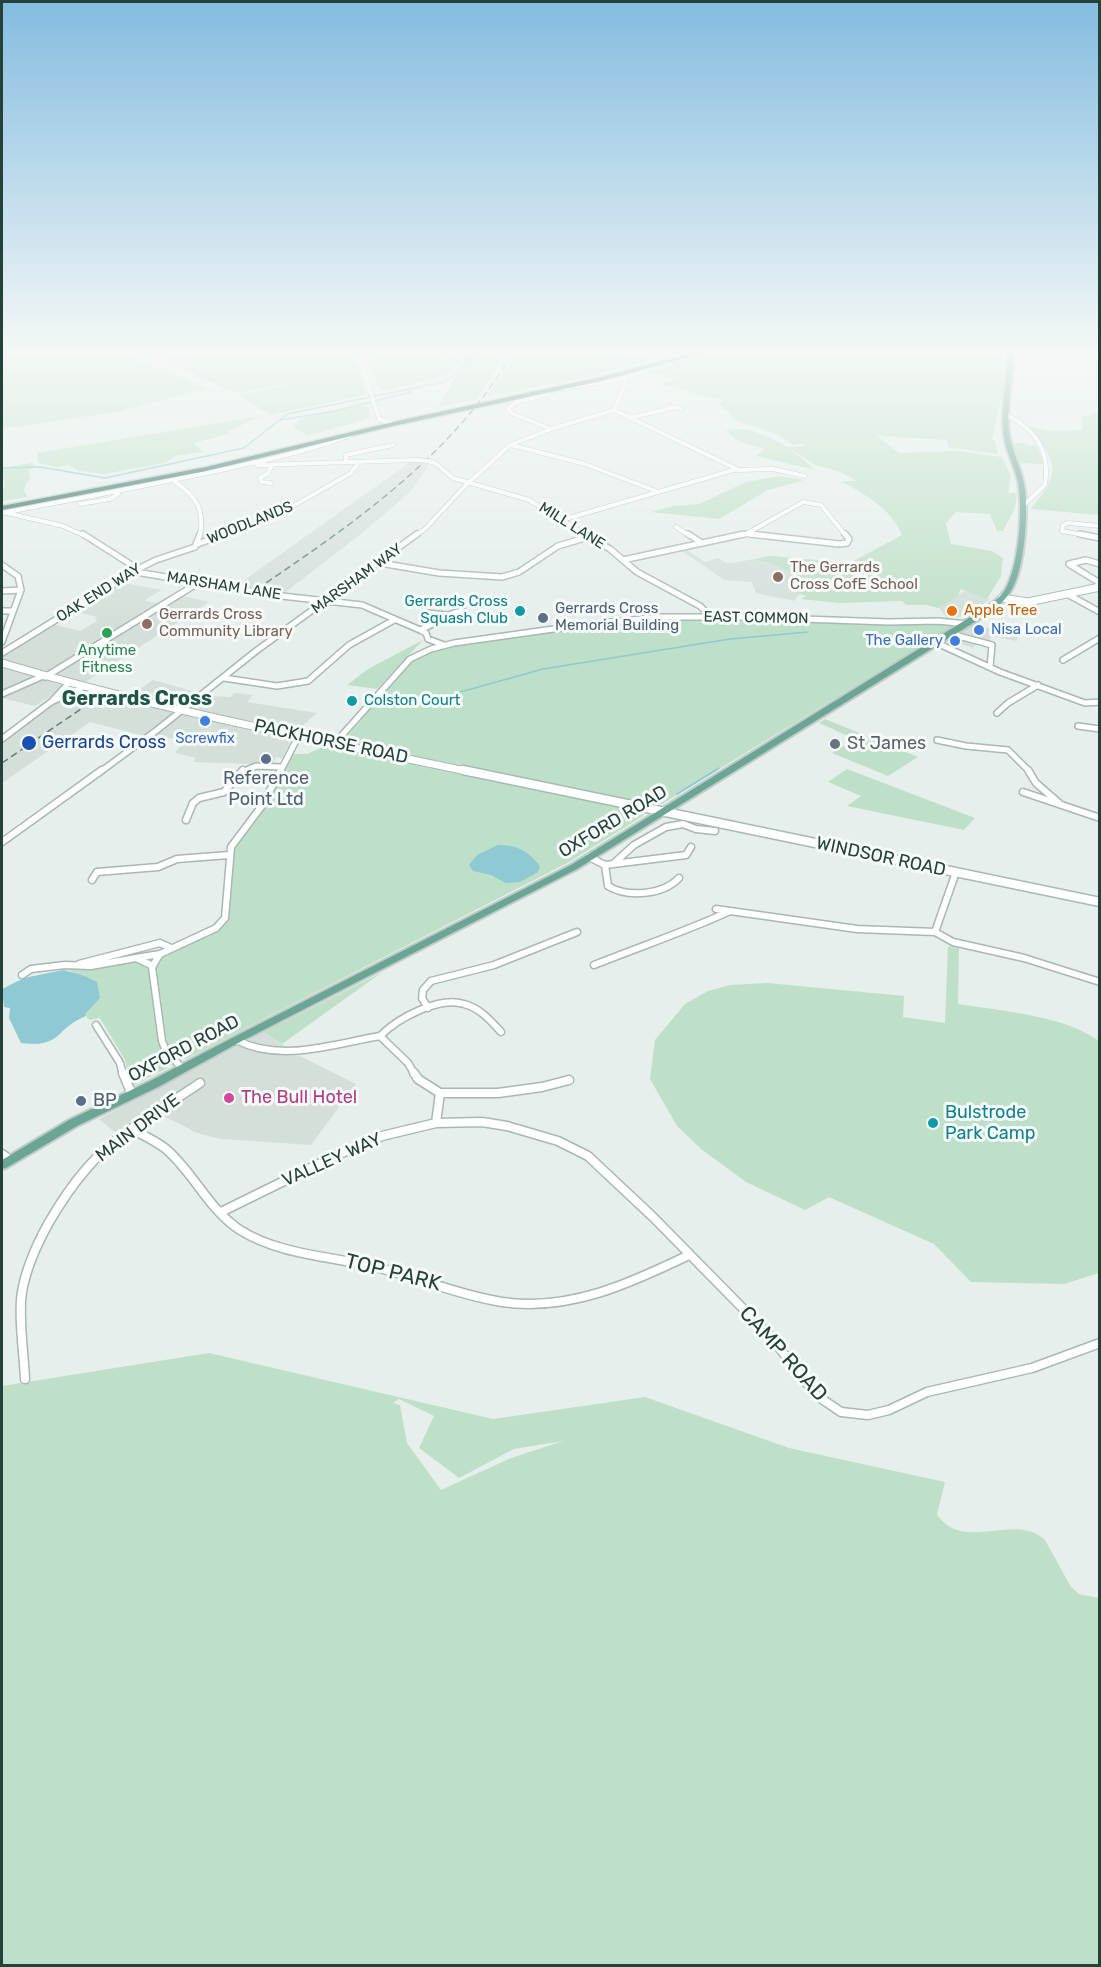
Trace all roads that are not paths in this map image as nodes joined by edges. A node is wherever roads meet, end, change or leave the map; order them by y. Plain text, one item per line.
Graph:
1 (299, 444) edge
2 (312, 444) edge
3 (332, 444) edge
4 (510, 444) joint
5 (684, 444) edge
6 (1007, 444) edge
7 (1038, 444) edge
8 (393, 446) dead end
9 (346, 462) junction
10 (359, 462) junction
11 (242, 465) junction
12 (272, 465) junction
13 (737, 469) junction
14 (805, 476) dead end
15 (174, 481) junction
16 (271, 483) dead end
17 (467, 483) junction
18 (656, 490) junction
19 (122, 491) junction
20 (808, 495) dead end
21 (808, 501) junction
22 (2, 503) edge
23 (78, 504) dead end
24 (1024, 504) junction
25 (2, 511) edge
26 (562, 520) junction
27 (1100, 526) edge
28 (676, 527) dead end
29 (746, 534) junction
30 (588, 537) junction
31 (1100, 538) edge
32 (702, 543) junction
33 (198, 544) junction
34 (623, 560) junction
35 (380, 563) junction
36 (1100, 564) edge
37 (2, 565) edge
38 (137, 571) junction
39 (198, 583) junction
40 (1100, 585) edge
41 (21, 590) junction
42 (2, 591) edge
43 (1069, 595) junction
44 (1002, 598) junction
45 (327, 600) junction
46 (2, 611) edge
47 (13, 611) junction
48 (463, 611) dead end
49 (1100, 612) edge
50 (428, 613) dead end
51 (446, 615) junction
52 (711, 616) junction
53 (394, 620) junction
54 (966, 624) junction
55 (420, 630) junction
56 (951, 634) junction
57 (1100, 638) edge
58 (428, 639) junction
59 (2, 642) edge
60 (937, 643) junction
61 (444, 645) junction
62 (2, 653) edge
63 (419, 653) junction
64 (1063, 660) dead end
65 (2, 663) edge
66 (990, 668) junction
67 (44, 677) junction
68 (224, 678) junction
69 (69, 683) junction
70 (1038, 685) junction
71 (83, 687) junction
72 (2, 694) edge
73 (51, 702) junction
74 (1098, 704) edge
75 (183, 711) junction
76 (997, 713) dead end
77 (1077, 726) dead end
78 (1100, 729) edge
79 (299, 735) junction
80 (2, 739) edge
81 (937, 740) dead end
82 (335, 742) junction
83 (281, 767) junction
84 (1036, 783) junction
85 (1060, 804) junction
86 (663, 811) junction
87 (1100, 818) edge
88 (186, 820) dead end
89 (716, 831) dead end
90 (2, 842) edge
91 (691, 847) dead end
92 (229, 855) junction
93 (589, 857) junction
94 (609, 864) junction
95 (956, 872) junction
96 (679, 878) dead end
97 (92, 879) dead end
98 (1100, 902) edge
99 (716, 909) dead end
100 (730, 911) junction
101 (577, 932) dead end
102 (935, 932) junction
103 (171, 948) junction
104 (132, 950) junction
105 (160, 954) junction
106 (113, 958) junction
107 (136, 958) junction
108 (77, 965) joint
109 (594, 965) dead end
110 (153, 966) junction
111 (22, 975) dead end
112 (1100, 982) edge
113 (428, 1008) junction
114 (96, 1025) dead end
115 (501, 1032) dead end
116 (380, 1036) junction
117 (236, 1040) junction
118 (183, 1069) junction
119 (569, 1080) dead end
120 (200, 1083) dead end
121 (440, 1093) junction
122 (132, 1095) junction
123 (436, 1123) junction
124 (131, 1129) junction
125 (4, 1160) edge
126 (222, 1212) junction
127 (689, 1255) junction
128 (1100, 1343) edge
129 (25, 1379) dead end

1 - 22 highway
2 - 25 highway
3 - 11 street
4 - 17 street, MARSHAM WAY
4 - 18 street
5 - 13 street
6 - 24 main road, OXFORD ROAD
7 - 24 street
8 - 9 street
9 - 10 street, MILL LANE
9 - 12 street, MILL LANE
10 - 17 street, MILL LANE, bridge
10 - 33 street, WOODLANDS
11 - 12 street, MILL LANE
11 - 15 street
12 - 16 street
13 - 14 street
13 - 18 street
15 - 19 street
15 - 33 street
17 - 26 street, MILL LANE
17 - 35 street, MARSHAM WAY
18 - 26 street
19 - 23 street
19 - 25 street
20 - 21 street
21 - 29 street
21 - 29 street
24 - 44 main road, OXFORD ROAD
25 - 38 street, MARSHAM LANE
26 - 30 street, MILL LANE
27 - 31 street
28 - 32 street
29 - 32 street
30 - 34 street, MILL LANE
30 - 35 street
32 - 34 street
33 - 38 street, OAK END WAY
34 - 52 street, MILL LANE
35 - 45 street, MARSHAM WAY
36 - 40 street
37 - 41 street
38 - 39 street, MARSHAM LANE
38 - 62 street, OAK END WAY
39 - 45 street, MARSHAM LANE, bridge
39 - 67 street
40 - 43 main road
41 - 42 street
41 - 47 street
43 - 44 main road
43 - 49 street
44 - 54 main road, OXFORD ROAD
45 - 53 street, MARSHAM LANE
45 - 68 street, MARSHAM WAY
46 - 47 street
47 - 59 street
48 - 51 street
50 - 51 street
51 - 55 street
52 - 54 street, EAST COMMON
52 - 61 street, EAST COMMON
53 - 55 street, MARSHAM LANE
53 - 68 street
54 - 56 main road, OXFORD ROAD
55 - 58 street, MARSHAM LANE
56 - 60 main road, OXFORD ROAD
56 - 66 street
57 - 64 street
58 - 61 street, MARSHAM LANE
58 - 63 street
60 - 66 street
60 - 86 main road, OXFORD ROAD
61 - 63 street, EAST COMMON
63 - 82 street, EAST COMMON
65 - 67 main road, PACKHORSE ROAD
66 - 70 street
67 - 69 main road, PACKHORSE ROAD
67 - 72 street
68 - 75 street, MARSHAM WAY
69 - 71 main road, PACKHORSE ROAD
69 - 73 street
70 - 74 street
70 - 76 street
71 - 73 street
71 - 75 main road, PACKHORSE ROAD
73 - 80 street
75 - 79 main road, PACKHORSE ROAD
75 - 90 street, MARSHAM WAY
77 - 78 street
79 - 82 main road, PACKHORSE ROAD
79 - 83 street
81 - 84 street
82 - 86 main road, PACKHORSE ROAD
83 - 88 street
83 - 92 street
84 - 85 street
84 - 85 street
85 - 87 street
86 - 93 main road, OXFORD ROAD
86 - 95 main road, WINDSOR ROAD
89 - 94 street
91 - 94 street
92 - 97 street
92 - 103 street
93 - 94 street
93 - 117 main road, OXFORD ROAD
94 - 96 street
95 - 98 main road, WINDSOR ROAD
95 - 102 street
99 - 100 street
100 - 102 street
100 - 109 street
101 - 113 street
102 - 112 street
103 - 104 street
103 - 105 street
104 - 106 street
104 - 107 street
105 - 107 street
105 - 110 street
106 - 107 street
106 - 108 street
107 - 110 street
108 - 111 street
110 - 118 street
113 - 115 street
113 - 116 street
114 - 122 street
116 - 117 street
116 - 121 street
117 - 118 main road, OXFORD ROAD
118 - 122 main road, OXFORD ROAD
119 - 121 street
120 - 124 street, MAIN DRIVE
121 - 123 street
122 - 125 main road, OXFORD ROAD
123 - 126 street, VALLEY WAY
123 - 127 street, VALLEY WAY
124 - 126 street, TOP PARK
124 - 129 street, MAIN DRIVE
126 - 127 street, TOP PARK
127 - 128 street, CAMP ROAD

